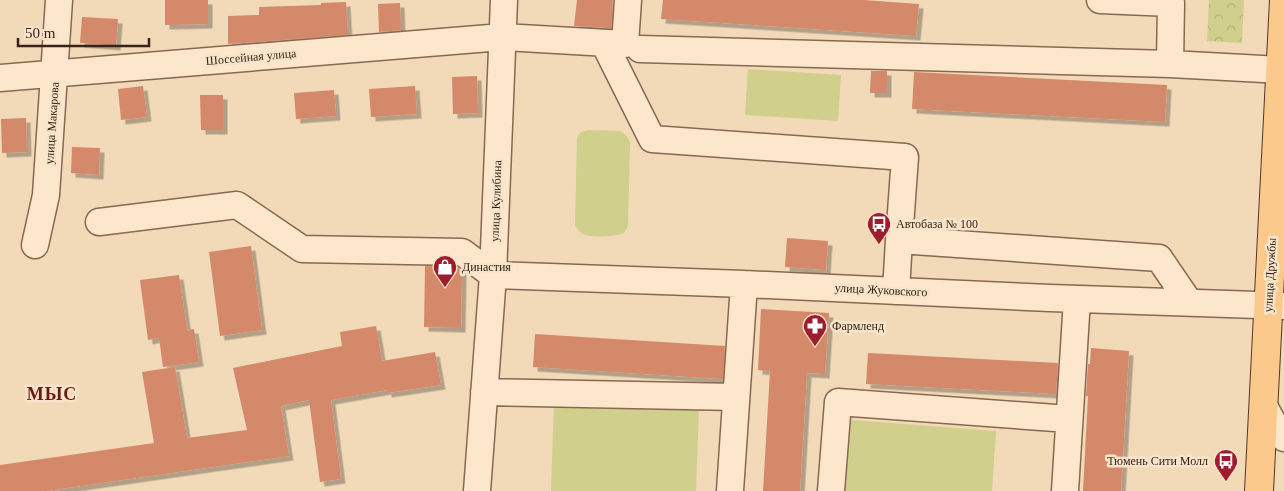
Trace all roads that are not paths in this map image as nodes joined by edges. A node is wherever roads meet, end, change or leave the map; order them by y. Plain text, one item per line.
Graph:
1 (59, 0) edge
2 (504, 0) edge
3 (628, 0) edge
4 (1100, 0) edge
5 (1284, 12) edge
6 (502, 37) junction
7 (604, 43) junction
8 (640, 49) dead end
9 (1170, 64) junction
10 (1281, 70) junction
11 (55, 73) junction
12 (0, 78) edge
13 (1281, 120) edge
14 (99, 222) dead end
15 (899, 240) junction
16 (35, 245) dead end
17 (493, 275) junction
18 (744, 284) junction
19 (896, 291) junction
20 (1076, 299) junction
21 (1190, 302) junction
22 (1276, 305) edge
23 (484, 392) junction
24 (736, 397) junction
25 (1264, 406) junction
26 (1069, 419) junction
27 (1284, 438) edge
28 (477, 491) edge
29 (730, 491) edge
30 (831, 491) edge
31 (1065, 491) edge
32 (1259, 491) edge

1 - 11 street, улица Макарова
2 - 6 street, улица Кулибина
3 - 7 street, Шоссейная улица
4 - 9 street
5 - 10 main road, улица Дружбы
6 - 7 street, Шоссейная улица
6 - 11 street, Шоссейная улица
6 - 17 street, улица Кулибина
7 - 15 street
8 - 9 street
9 - 10 street
10 - 13 main road, улица Дружбы
11 - 12 street, Шоссейная улица
11 - 16 street, улица Макарова
13 - 22 main road, улица Дружбы
14 - 17 street
15 - 19 street
15 - 21 street
17 - 18 street, улица Жуковского
17 - 23 street, улица Кулибина
18 - 19 street, улица Жуковского
18 - 24 street
19 - 20 street, улица Жуковского
20 - 21 street, улица Жуковского
20 - 26 street
21 - 22 street, улица Жуковского
22 - 25 main road, улица Дружбы
23 - 24 street
23 - 28 street, улица Кулибина
24 - 29 street
25 - 27 street
25 - 32 main road, улица Дружбы
26 - 30 street
26 - 31 street

